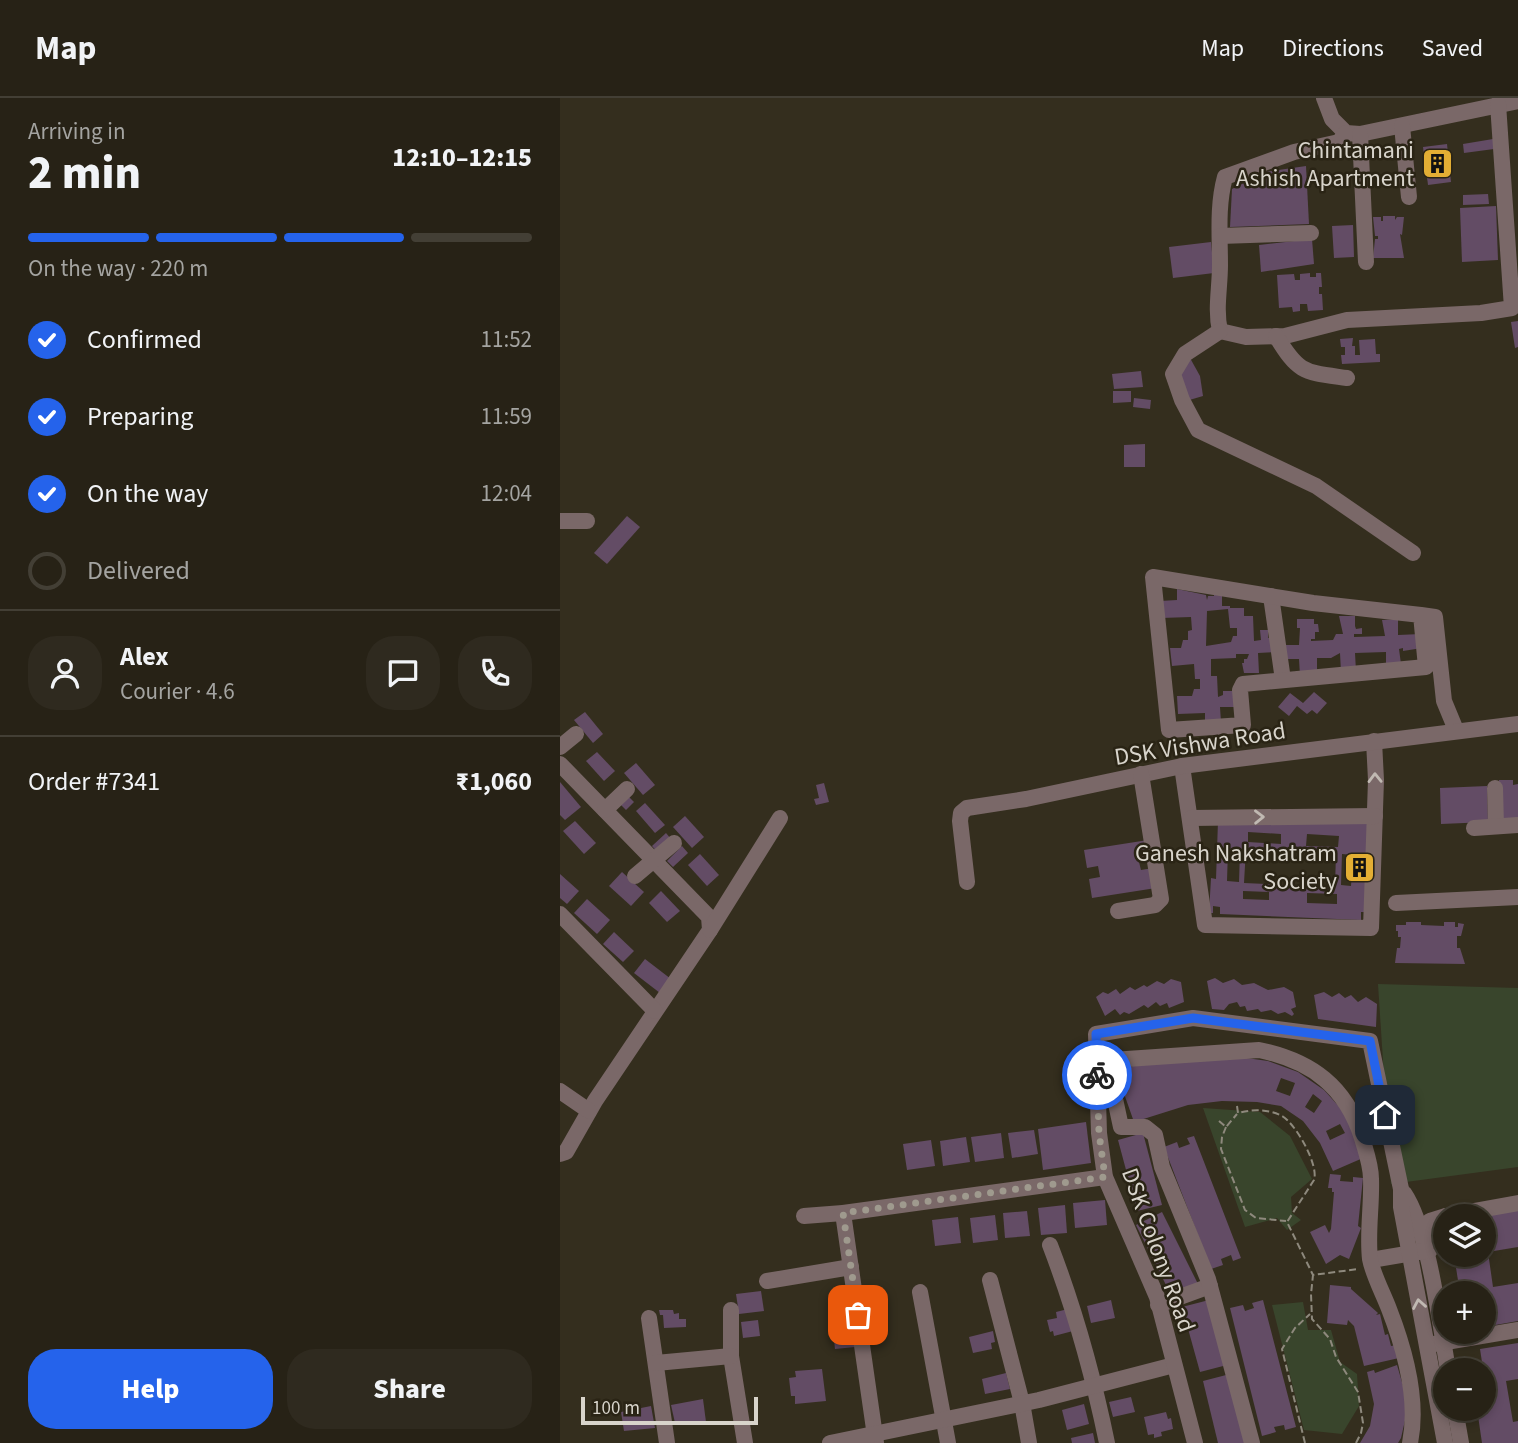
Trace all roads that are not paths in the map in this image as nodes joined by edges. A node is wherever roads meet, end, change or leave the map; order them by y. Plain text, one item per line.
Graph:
1 (1324, 98) edge
2 (1518, 101) edge
3 (1498, 104) junction
4 (1402, 126) junction
5 (1353, 133) junction
6 (1409, 197) dead end
7 (1311, 233) dead end
8 (1220, 236) junction
9 (1366, 262) dead end
10 (1515, 307) edge
11 (1220, 331) junction
12 (1276, 336) junction
13 (1347, 378) dead end
14 (560, 521) edge
15 (587, 522) dead end
16 (1413, 553) dead end
17 (1271, 596) junction
18 (1421, 615) junction
19 (1283, 680) junction
20 (1518, 724) edge
21 (1456, 730) junction
22 (576, 734) dead end
23 (1374, 741) junction
24 (560, 747) edge
25 (560, 764) edge
26 (1182, 766) junction
27 (1140, 774) junction
28 (1495, 788) dead end
29 (627, 789) dead end
30 (605, 810) junction
31 (1375, 816) junction
32 (779, 818) dead end
33 (1191, 818) junction
34 (1518, 825) edge
35 (1496, 826) junction
36 (1474, 828) dead end
37 (674, 843) dead end
38 (654, 860) junction
39 (635, 876) dead end
40 (967, 882) dead end
41 (1518, 897) edge
42 (1396, 903) dead end
43 (1118, 911) dead end
44 (560, 914) edge
45 (710, 930) junction
46 (655, 1011) junction
47 (560, 1091) edge
48 (589, 1111) junction
49 (560, 1154) edge
50 (1105, 1177) junction
51 (1518, 1203) edge
52 (1496, 1207) edge
53 (843, 1213) junction
54 (804, 1216) dead end
55 (1433, 1220) edge
56 (1050, 1245) dead end
57 (1418, 1253) junction
58 (1372, 1264) junction
59 (851, 1267) junction
60 (990, 1280) dead end
61 (767, 1281) dead end
62 (1210, 1286) junction
63 (920, 1292) dead end
64 (1158, 1305) junction
65 (730, 1310) dead end
66 (649, 1318) dead end
67 (1518, 1330) edge
68 (1433, 1332) edge
69 (1496, 1333) edge
70 (1435, 1344) edge
71 (731, 1356) junction
72 (656, 1363) junction
73 (1174, 1365) junction
74 (1095, 1385) junction
75 (1022, 1403) junction
76 (944, 1420) junction
77 (1457, 1421) edge
78 (876, 1439) edge
79 (667, 1443) edge
80 (745, 1443) edge
81 (830, 1443) edge
82 (948, 1443) edge
83 (1029, 1443) edge
84 (1107, 1443) edge
85 (1195, 1443) edge
86 (1252, 1443) edge
87 (1410, 1443) edge
88 (1445, 1443) edge
89 (1461, 1443) edge

1 - 5 street
2 - 3 street
3 - 4 street
3 - 10 street
4 - 5 street
4 - 6 street
5 - 8 street
5 - 9 street
7 - 8 street
8 - 11 street
10 - 12 street
11 - 12 street
11 - 16 street
12 - 13 street
14 - 15 street
17 - 18 street
17 - 19 street
17 - 19 street
18 - 19 street
18 - 21 street
20 - 21 street, DSK Vishwa Road
21 - 23 street, DSK Vishwa Road
22 - 24 street
23 - 26 street, DSK Vishwa Road
31 -> 23 street
25 - 30 street
26 - 27 street, DSK Vishwa Road
26 - 33 street
27 - 40 street, DSK Vishwa Road
27 - 43 street
28 - 35 street
29 - 30 street
30 - 38 street
33 -> 31 street
31 - 33 street
32 - 45 street
34 - 35 street
35 - 36 street
37 - 38 street
38 - 39 street
38 - 45 street
41 - 42 street
44 - 46 street
45 - 46 street
46 - 48 street
47 - 48 street
48 - 49 street
50 - 53 street
50 - 57 street, DSK Colony Road
50 - 64 street, DSK Colony Road
51 - 52 street
53 - 54 street
53 - 59 street
55 - 57 street
56 - 74 street
57 - 58 street
57 - 68 street, DSK Colony Road
58 - 62 street
58 - 87 street
59 - 61 street
59 - 78 street
60 - 75 street
62 - 64 street
62 - 86 street
63 - 76 street
64 - 73 street, DSK Colony Road
65 - 71 street
66 - 72 street
67 - 69 street
70 - 88 street, DSK Colony Road
71 - 72 street
71 - 80 street
72 - 79 street
73 - 74 street
73 - 85 street, DSK Colony Road
74 - 75 street
74 - 84 street
75 - 76 street
75 - 83 street
76 - 78 street
76 - 82 street
77 - 89 street
78 - 81 street

